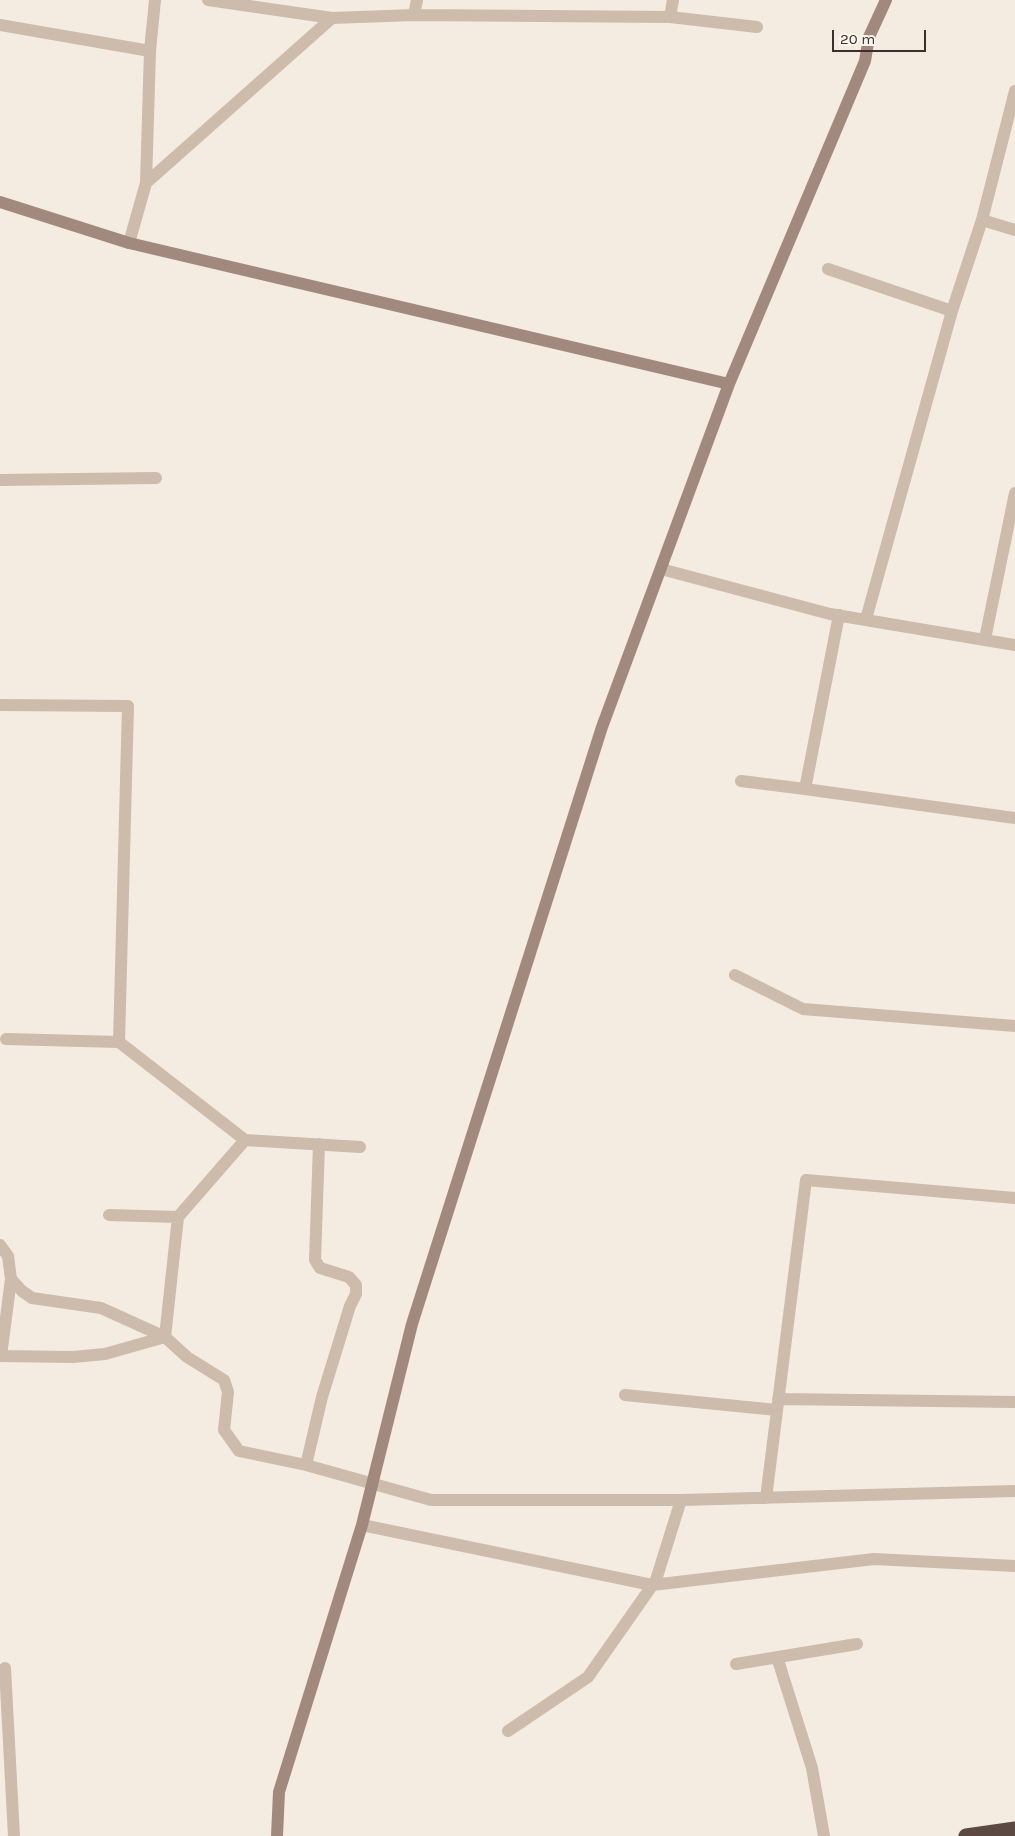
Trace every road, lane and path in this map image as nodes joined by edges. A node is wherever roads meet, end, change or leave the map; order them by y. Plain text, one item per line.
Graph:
1 (155, 0) edge
2 (208, 0) edge
3 (417, 0) edge
4 (673, 0) edge
5 (886, 0) edge
6 (414, 15) junction
7 (670, 17) junction
8 (332, 18) junction
9 (0, 25) edge
10 (757, 27) dead end
11 (150, 51) junction
12 (1015, 91) edge
13 (146, 183) junction
14 (0, 202) edge
15 (982, 220) junction
16 (1015, 230) edge
17 (129, 243) junction
18 (828, 269) dead end
19 (952, 311) junction
20 (729, 384) junction
21 (156, 478) dead end
22 (0, 480) edge
23 (1015, 493) edge
24 (661, 569) junction
25 (838, 615) junction
26 (866, 619) junction
27 (985, 639) junction
28 (1015, 644) edge
29 (0, 705) edge
30 (741, 781) dead end
31 (805, 789) junction
32 (1015, 818) edge
33 (736, 975) dead end
34 (1015, 1026) edge
35 (6, 1039) dead end
36 (119, 1042) junction
37 (246, 1140) junction
38 (319, 1144) junction
39 (360, 1147) dead end
40 (1015, 1198) edge
41 (109, 1215) dead end
42 (178, 1217) junction
43 (0, 1244) edge
44 (11, 1279) junction
45 (165, 1336) junction
46 (1, 1356) edge
47 (626, 1395) dead end
48 (1015, 1402) edge
49 (778, 1405) junction
50 (306, 1466) junction
51 (373, 1485) junction
52 (1015, 1491) edge
53 (766, 1498) junction
54 (681, 1500) junction
55 (362, 1525) junction
56 (1015, 1566) edge
57 (652, 1585) junction
58 (857, 1644) dead end
59 (777, 1657) junction
60 (736, 1664) dead end
61 (5, 1668) dead end
62 (508, 1731) dead end
63 (1015, 1829) edge
64 (14, 1836) edge
65 (277, 1836) edge
66 (824, 1836) edge
67 (966, 1836) edge

1 - 11 street
2 - 8 street
3 - 6 street
4 - 7 street
5 - 20 main road
6 - 7 street
6 - 8 street
7 - 10 street
8 - 13 street
9 - 11 street
11 - 13 street
12 - 15 street
13 - 17 street
14 - 17 main road
15 - 16 street
15 - 19 street
17 - 20 main road
18 - 19 street
19 - 26 street
20 - 24 main road
21 - 22 street
23 - 27 street
24 - 25 street
24 - 51 main road
25 - 26 street
25 - 31 street
26 - 27 street
27 - 28 street
29 - 36 street
30 - 31 street
31 - 32 street
33 - 34 street
35 - 36 street
36 - 37 street
37 - 38 street
37 - 42 street
38 - 39 street
38 - 50 street
40 - 49 street
41 - 42 street
42 - 45 street
43 - 44 street
44 - 45 street
44 - 46 street
45 - 46 street
45 - 50 street
47 - 49 street
48 - 49 street
49 - 53 street
50 - 51 street
51 - 54 street
51 - 55 main road
52 - 53 street
53 - 54 street
54 - 57 street
55 - 57 street
55 - 65 main road
56 - 57 street
57 - 62 street
58 - 59 street
59 - 60 street
59 - 66 street
61 - 64 street
63 - 67 highway

